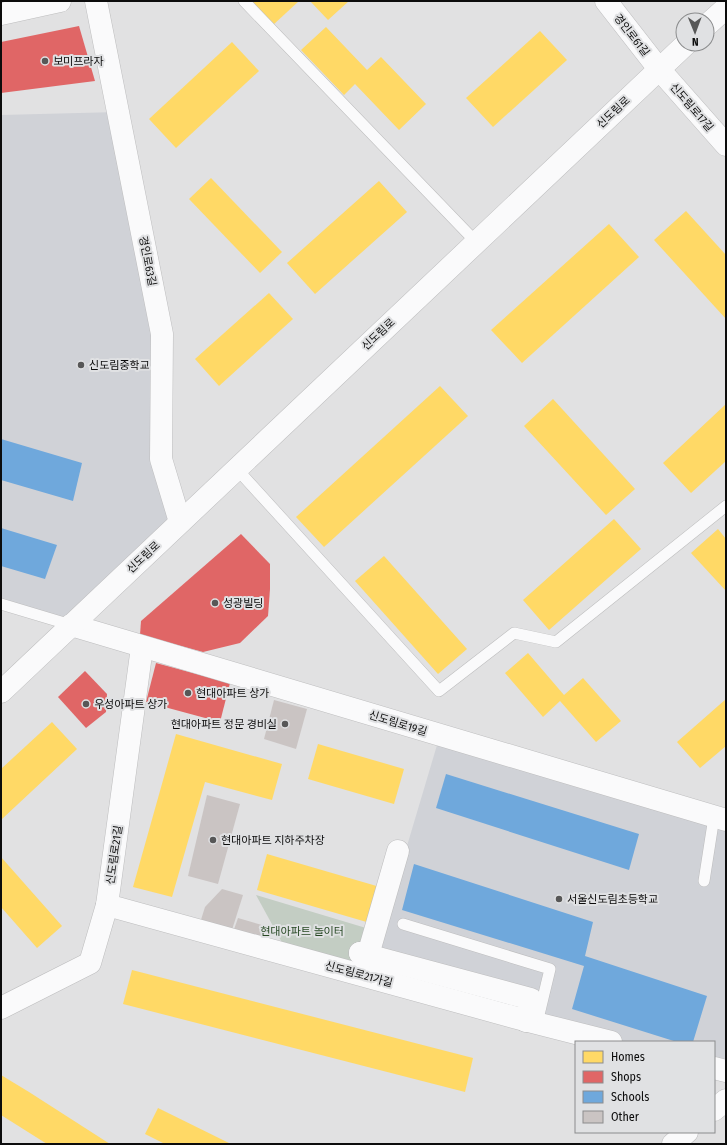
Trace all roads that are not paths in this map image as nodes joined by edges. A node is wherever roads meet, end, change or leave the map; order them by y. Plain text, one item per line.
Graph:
1 (60, 1) edge
2 (96, 1) edge
3 (244, 1) edge
4 (606, 1) edge
5 (726, 8) edge
6 (1, 14) edge
7 (715, 18) edge
8 (677, 52) edge
9 (659, 69) junction
10 (726, 145) edge
11 (476, 242) junction
12 (236, 468) junction
13 (726, 506) edge
14 (180, 522) junction
15 (1, 604) edge
16 (71, 625) junction
17 (142, 646) junction
18 (1, 692) edge
19 (720, 818) edge
20 (398, 851) dead end
21 (704, 881) dead end
22 (107, 905) junction
23 (403, 924) dead end
24 (1, 1008) edge
25 (532, 1022) junction
26 (607, 1041) edge
27 (715, 1068) edge
28 (726, 1071) edge
29 (726, 1100) edge
30 (715, 1109) edge
31 (686, 1133) edge
32 (673, 1144) edge

1 - 6 street
2 - 14 street, 경인로63길
3 - 11 lane
4 - 9 street, 경인로61길
5 - 7 street
8 - 9 street, 신도림로
9 - 10 street, 신도림로17길
9 - 11 street, 신도림로
11 - 12 street, 신도림로
12 - 13 lane
12 - 14 street, 신도림로
14 - 16 street, 신도림로
15 - 16 lane
16 - 17 street, 신도림로19길
16 - 18 street, 신도림로
17 - 19 street, 신도림로19길
17 - 22 street, 신도림로21길
19 - 21 lane
20 - 25 street
22 - 24 street, 신도림로21길
22 - 25 street, 신도림로21가길
23 - 25 lane
25 - 26 street, 신도림로21가길
27 - 28 street
29 - 30 street
31 - 32 street

